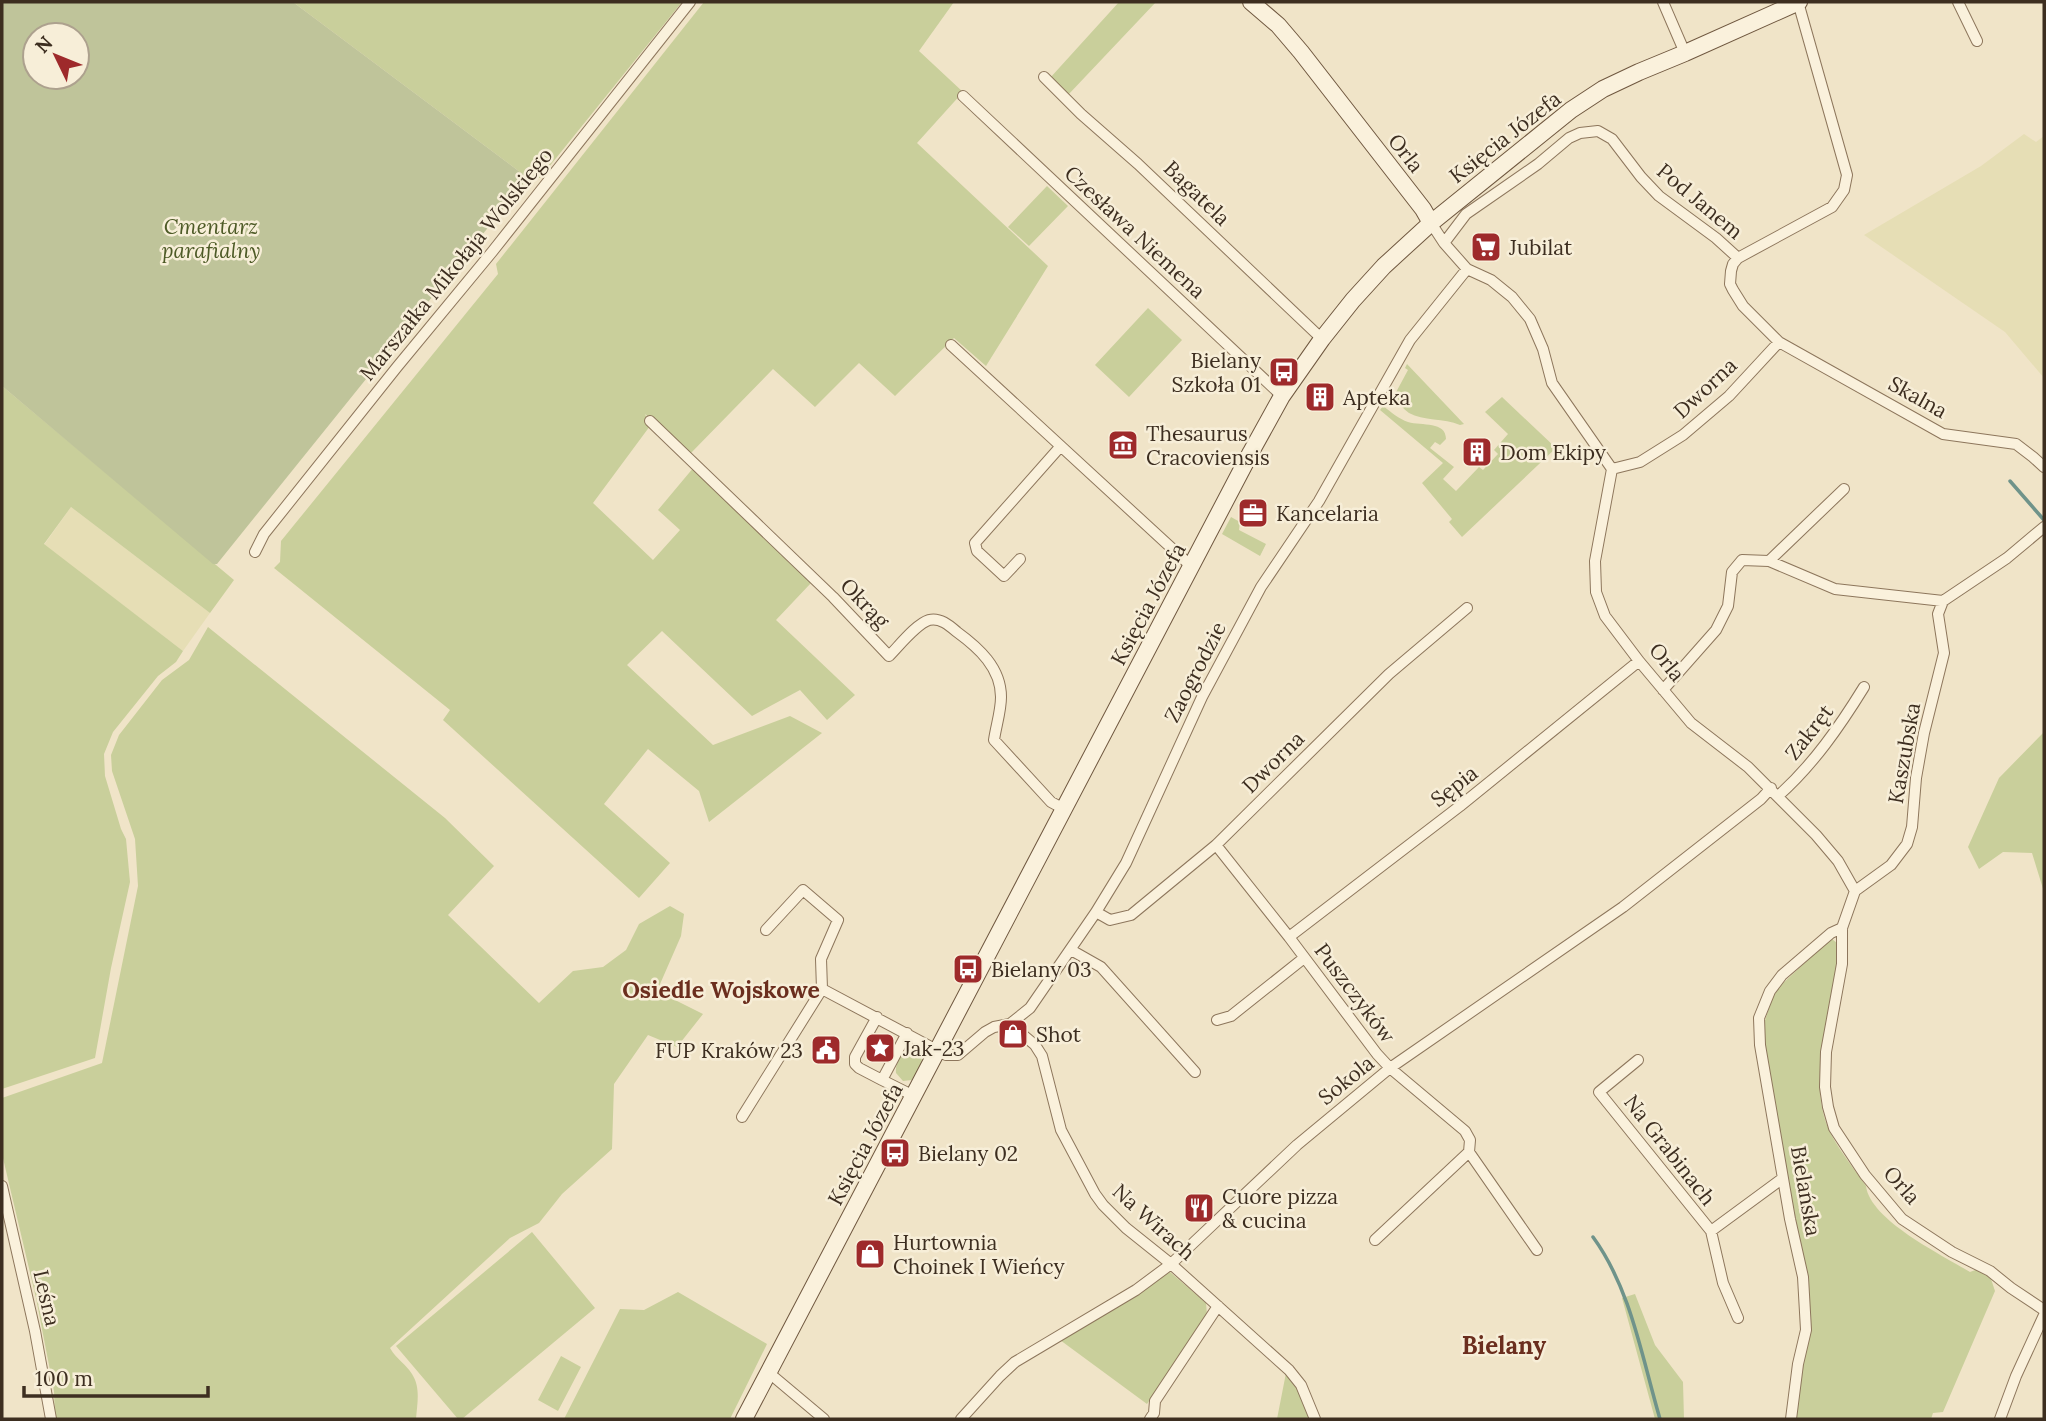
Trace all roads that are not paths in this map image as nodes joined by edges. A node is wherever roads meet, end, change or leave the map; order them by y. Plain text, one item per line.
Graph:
1 (690, 2) edge
2 (1251, 2) edge
3 (1663, 2) edge
4 (1799, 2) edge
5 (1958, 2) edge
6 (1977, 41) dead end
7 (1685, 53) junction
8 (1044, 77) dead end
9 (962, 96) dead end
10 (1431, 223) junction
11 (1444, 243) junction
12 (1738, 258) junction
13 (1467, 269) junction
14 (1322, 339) junction
15 (1779, 342) junction
16 (951, 345) dead end
17 (1282, 396) junction
18 (650, 421) dead end
19 (1060, 447) junction
20 (2044, 467) edge
21 (1612, 469) junction
22 (1844, 489) dead end
23 (2044, 527) edge
24 (256, 552) dead end
25 (1020, 559) dead end
26 (1769, 561) junction
27 (1191, 566) junction
28 (1943, 601) junction
29 (1467, 608) dead end
30 (1639, 661) junction
31 (1864, 687) dead end
32 (1663, 690) junction
33 (1775, 792) junction
34 (1064, 809) junction
35 (1216, 845) junction
36 (1855, 891) junction
37 (1097, 912) junction
38 (1842, 928) junction
39 (766, 930) dead end
40 (1289, 937) junction
41 (1071, 950) junction
42 (1304, 958) junction
43 (822, 989) junction
44 (877, 1017) junction
45 (1217, 1020) dead end
46 (1010, 1024) junction
47 (907, 1033) junction
48 (937, 1051) junction
49 (1637, 1060) dead end
50 (1390, 1068) junction
51 (1195, 1072) dead end
52 (882, 1080) junction
53 (914, 1097) junction
54 (742, 1117) dead end
55 (1469, 1152) junction
56 (1783, 1178) junction
57 (2, 1186) edge
58 (1711, 1231) junction
59 (1375, 1240) dead end
60 (1537, 1250) dead end
61 (1171, 1264) junction
62 (1218, 1306) junction
63 (2044, 1313) edge
64 (1738, 1318) dead end
65 (768, 1372) junction
66 (51, 1419) edge
67 (744, 1419) edge
68 (824, 1419) edge
69 (961, 1419) edge
70 (1150, 1419) edge
71 (1315, 1419) edge
72 (1791, 1419) edge
73 (2000, 1419) edge

1 - 24 street, Marszałka Mikołaja Wolskiego
2 - 10 street, Orla
3 - 7 street
4 - 7 street, Księcia Józefa
4 - 12 street, Pod Janem
5 - 6 street
7 - 10 street, Księcia Józefa
8 - 14 street, Bagatela
9 - 17 street, Czesława Niemena
10 - 11 street, Orla
10 - 14 street, Księcia Józefa
11 - 12 street, Pod Janem
11 - 13 street, Orla
12 - 15 street, Pod Janem
13 - 21 street, Orla
13 - 37 street, Zaogrodzie
14 - 17 street, Księcia Józefa
15 - 20 street, Skalna
15 - 21 street, Dworna
16 - 19 street
17 - 27 street, Księcia Józefa
18 - 34 street, Okrąg
19 - 25 street
19 - 27 street
21 - 30 street, Orla
22 - 26 street
23 - 28 street
26 - 28 street
26 - 32 street
27 - 34 street, Księcia Józefa
28 - 36 street, Kaszubska
29 - 35 street, Dworna
30 - 32 street, Orla
30 - 40 street, Sępia
31 - 33 street, Zakręt
32 - 33 street, Orla
33 - 36 street, Orla
33 - 50 street, Sokola
34 - 48 street, Księcia Józefa
35 - 37 street, Dworna
35 - 40 street, Puszczyków
36 - 38 street, Orla
37 - 41 street, Zaogrodzie
38 - 56 street, Bielańska
38 - 63 street, Orla
39 - 43 street
40 - 42 street, Puszczyków
41 - 46 street, Zaogrodzie
41 - 51 street
42 - 45 street
42 - 50 street, Puszczyków
43 - 44 street
43 - 54 street
44 - 47 street
44 - 52 street
46 - 48 street, Zaogrodzie
46 - 61 street, Na Wirach
47 - 48 street
47 - 52 street
48 - 53 street, Księcia Józefa
49 - 58 street, Na Grabinach
50 - 55 street, Puszczyków
50 - 61 street, Sokola
52 - 53 street
53 - 65 street, Księcia Józefa
55 - 59 street
55 - 60 street, Puszczyków
56 - 58 street, Na Grabinach
56 - 72 street, Bielańska
57 - 66 street, Leśna
58 - 64 street, Na Grabinach
61 - 62 street, Na Wirach
61 - 69 street, Sokola
62 - 70 street
62 - 71 street, Na Wirach
63 - 73 street
65 - 67 street, Księcia Józefa
65 - 68 street

